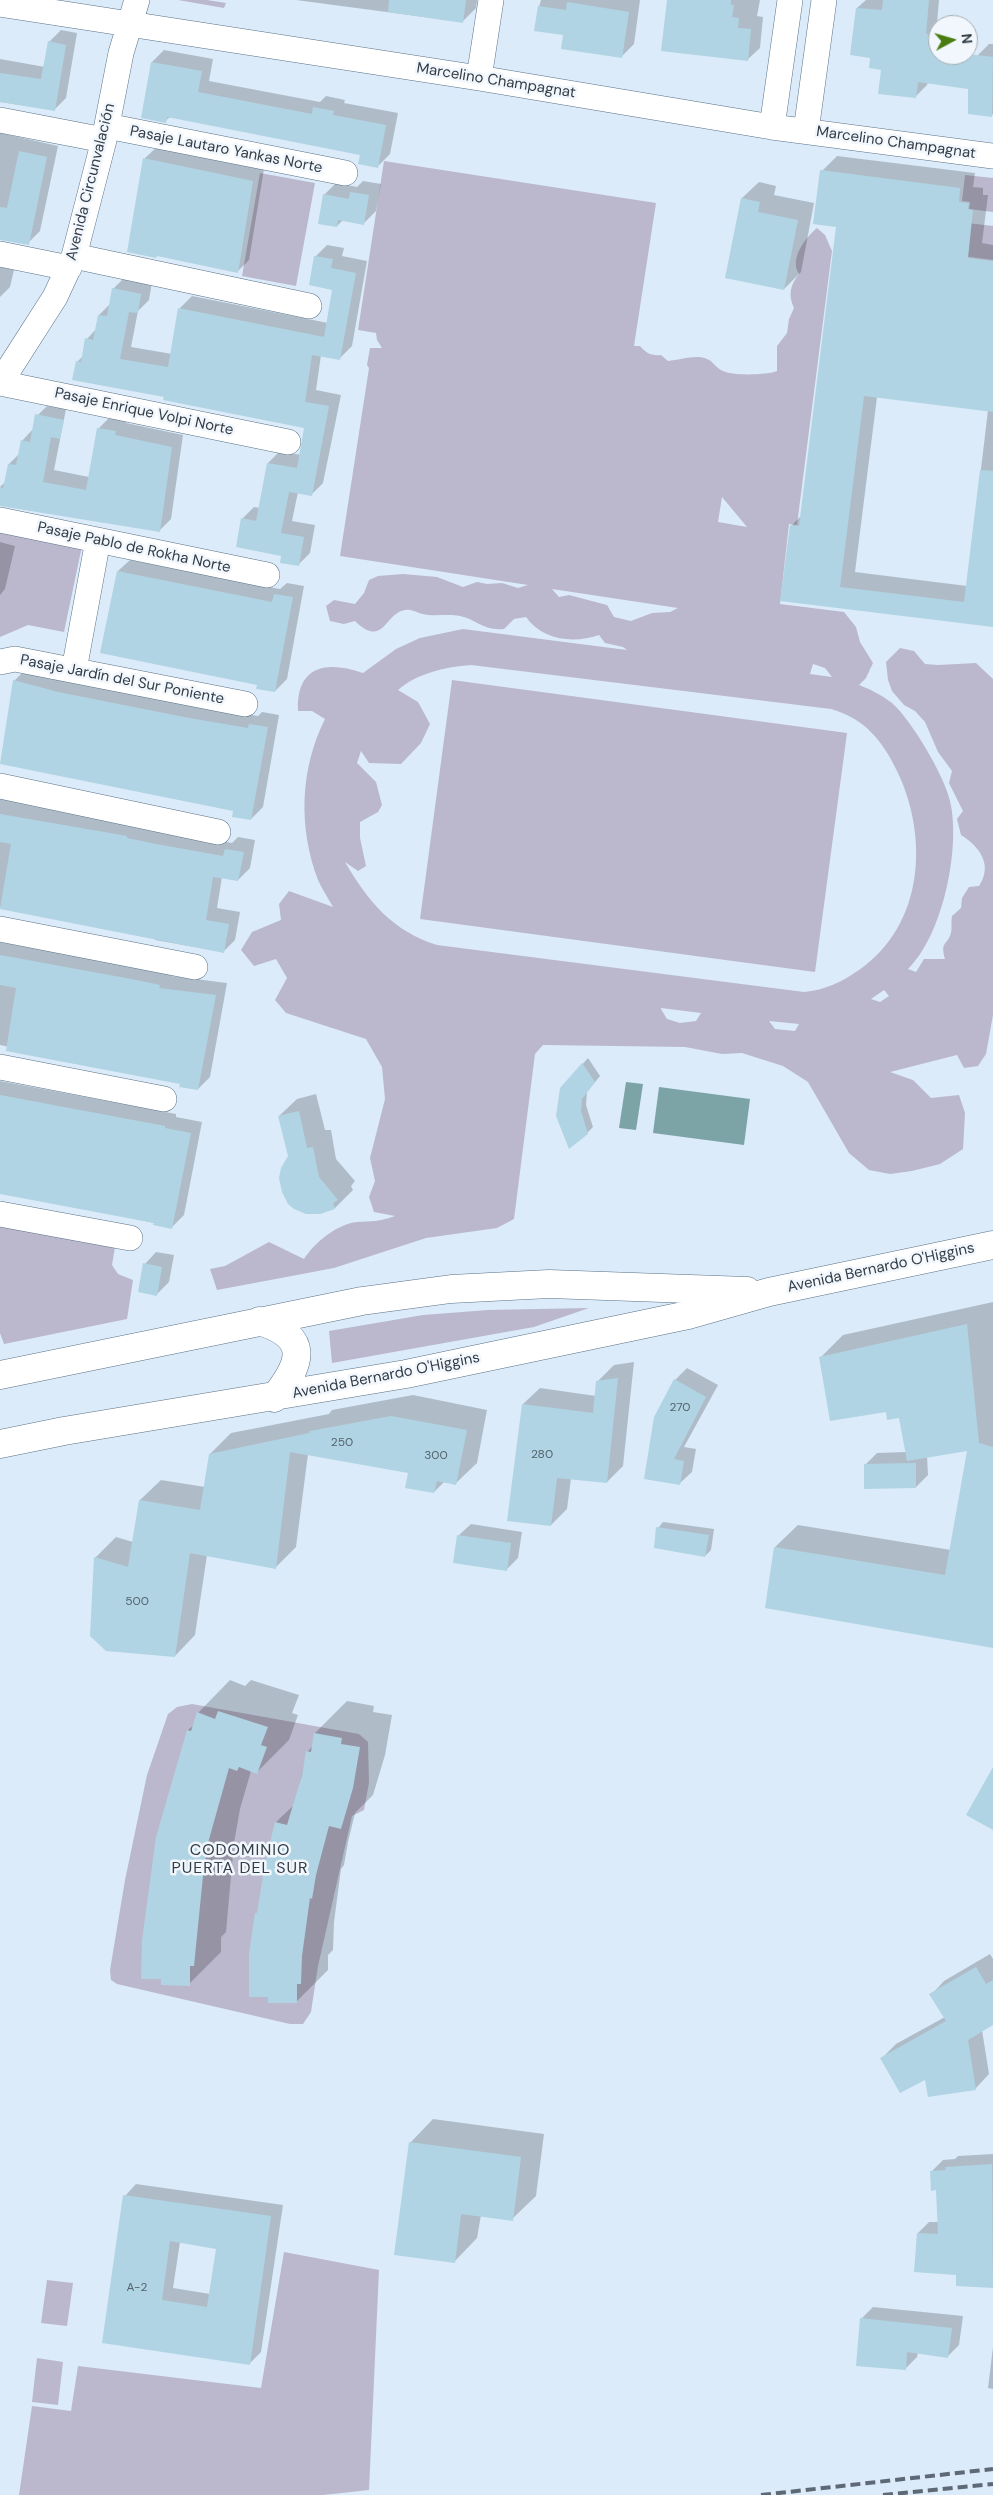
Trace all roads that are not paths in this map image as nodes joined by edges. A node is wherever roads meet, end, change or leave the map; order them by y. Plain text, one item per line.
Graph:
1 (137, 0) edge
2 (491, 0) edge
3 (790, 0) edge
4 (824, 0) edge
5 (0, 4) edge
6 (130, 24) junction
7 (479, 78) junction
8 (0, 120) edge
9 (772, 127) junction
10 (806, 131) junction
11 (105, 133) junction
12 (993, 156) edge
13 (345, 173) dead end
14 (0, 254) edge
15 (72, 262) junction
16 (308, 306) dead end
17 (0, 383) edge
18 (288, 442) dead end
19 (0, 520) edge
20 (98, 540) junction
21 (268, 575) dead end
22 (0, 662) edge
23 (74, 670) junction
24 (245, 704) dead end
25 (0, 786) edge
26 (218, 832) dead end
27 (0, 929) edge
28 (195, 967) dead end
29 (0, 1067) edge
30 (164, 1099) dead end
31 (0, 1214) edge
32 (130, 1238) dead end
33 (993, 1245) edge
34 (769, 1292) junction
35 (259, 1321) junction
36 (0, 1375) edge
37 (274, 1398) junction
38 (0, 1444) edge

1 - 6 street, Avenida Circunvalación
2 - 7 street
3 - 9 street
4 - 10 street
5 - 6 street, Marcelino Champagnat
6 - 7 street, Marcelino Champagnat
6 - 11 street, Avenida Circunvalación
7 - 9 street, Marcelino Champagnat
8 - 11 street, Pasaje Lautaro Yankas Norte
9 - 10 street, Marcelino Champagnat
10 - 12 street, Marcelino Champagnat
11 - 13 street, Pasaje Lautaro Yankas Norte
11 - 15 street, Avenida Circunvalación
14 - 15 street
15 - 16 street
15 - 17 street, Avenida Circunvalación
17 - 18 street, Pasaje Enrique Volpi Norte
19 - 20 street, Pasaje Pablo de Rokha Norte
20 - 21 street, Pasaje Pablo de Rokha Norte
20 - 23 street
22 - 23 street, Pasaje Jardín del Sur Poniente
23 - 24 street, Pasaje Jardín del Sur Poniente
25 - 26 street
27 - 28 street
29 - 30 street
31 - 32 street
33 - 34 main road, Avenida Bernardo O'Higgins
34 - 35 main road, Avenida Bernardo O'Higgins
34 - 37 main road, Avenida Bernardo O'Higgins
35 - 36 main road, Avenida Bernardo O'Higgins
35 - 37 main road
37 - 38 main road, Avenida Bernardo O'Higgins

